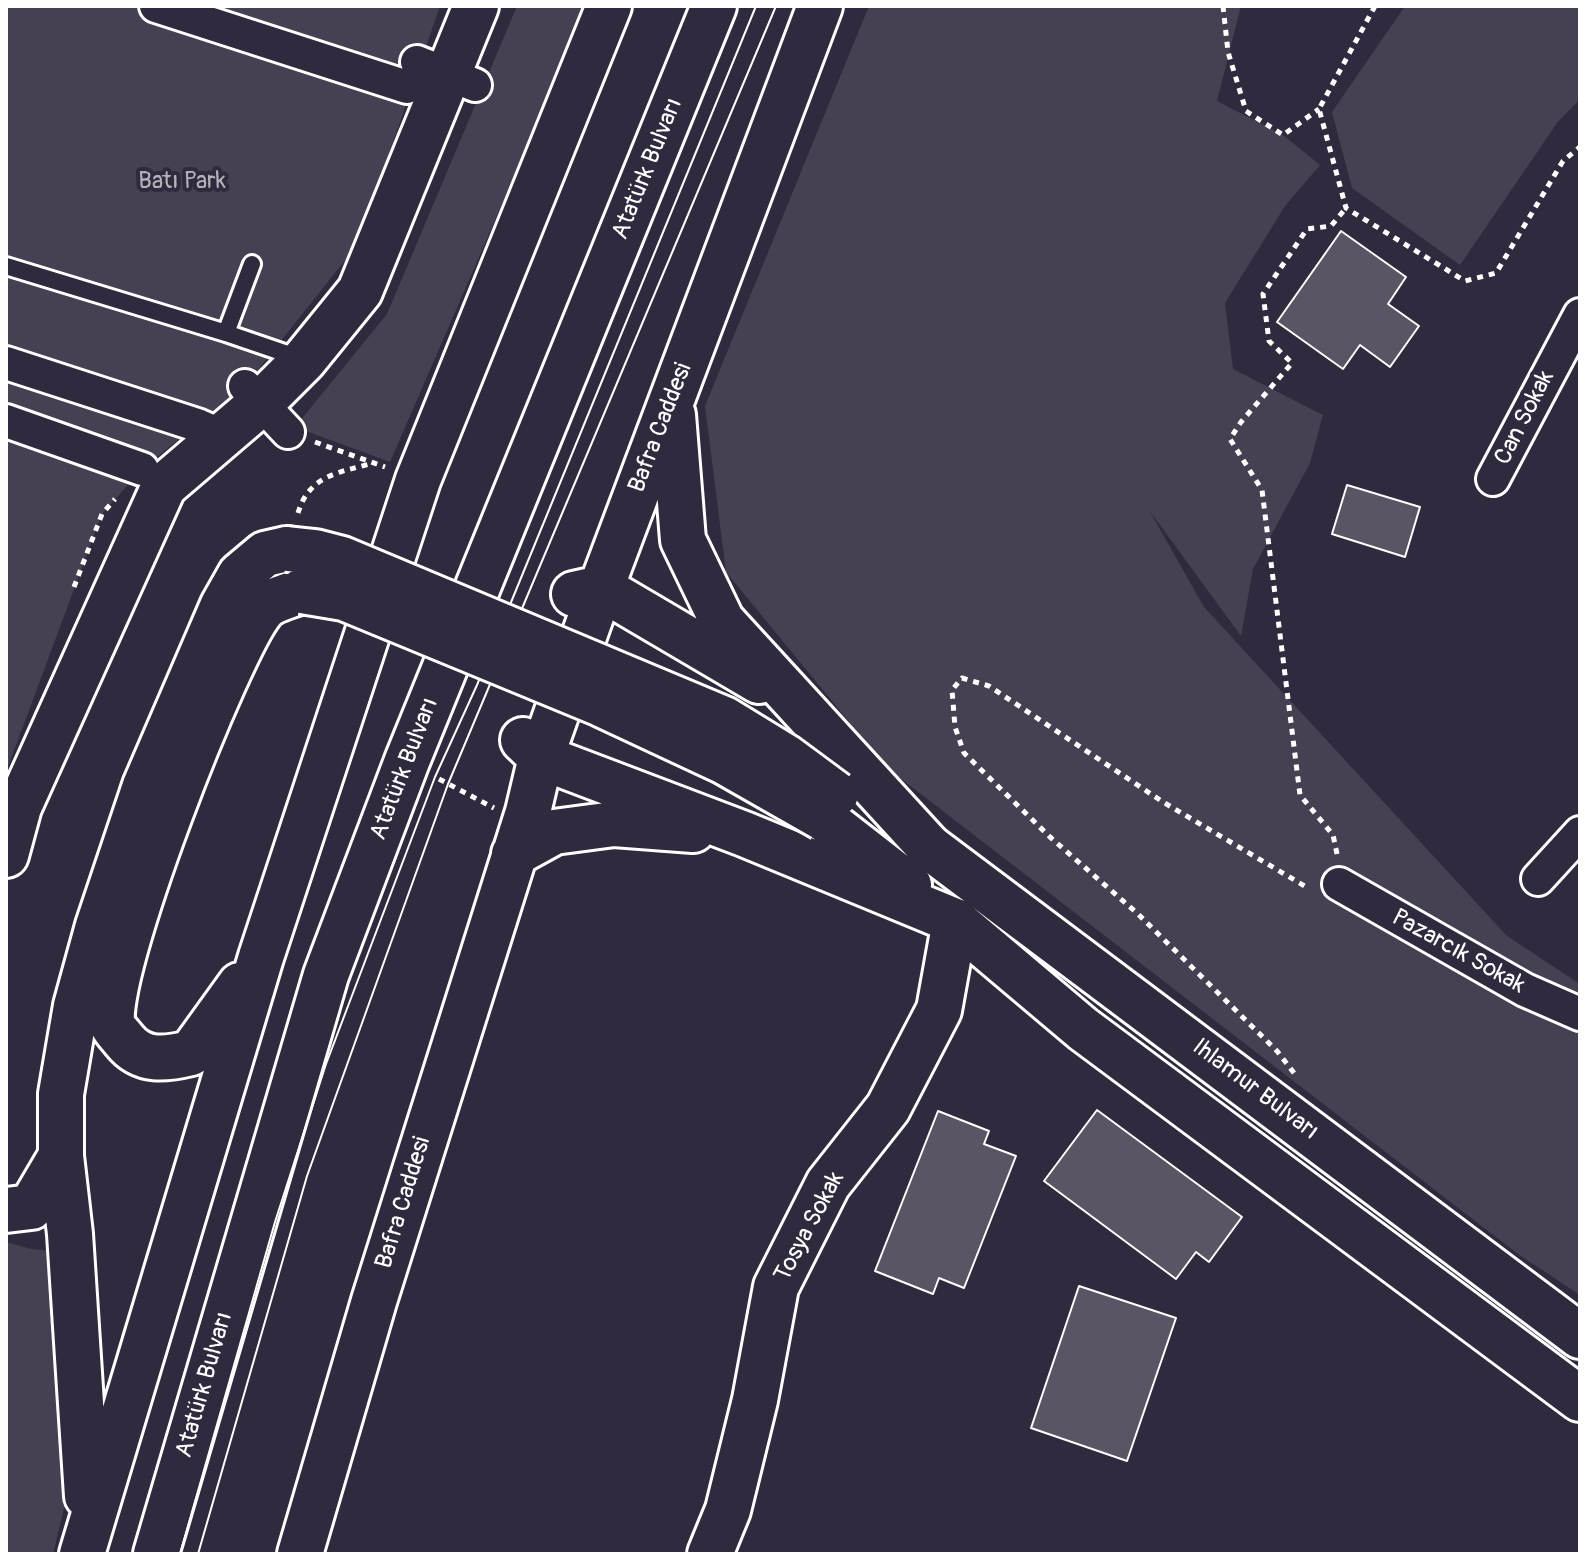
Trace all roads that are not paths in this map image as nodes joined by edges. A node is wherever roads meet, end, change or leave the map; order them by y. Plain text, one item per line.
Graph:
1 (156, 6) edge
2 (476, 6) edge
3 (609, 6) edge
4 (714, 6) edge
5 (792, 6) edge
6 (820, 6) edge
7 (437, 77) junction
8 (252, 264) dead end
9 (6, 266) edge
10 (1580, 315) edge
11 (226, 333) junction
12 (304, 360) junction
13 (6, 363) edge
14 (671, 401) junction
15 (6, 421) edge
16 (222, 436) junction
17 (142, 469) dead end
18 (1493, 479) dead end
19 (587, 591) junction
20 (798, 705) junction
21 (532, 748) junction
22 (830, 806) junction
23 (1580, 833) edge
24 (744, 834) junction
25 (515, 836) junction
26 (929, 847) junction
27 (6, 855) edge
28 (1538, 879) dead end
29 (1339, 884) road end
30 (955, 921) junction
31 (261, 957) junction
32 (1580, 1014) edge
33 (61, 1156) junction
34 (6, 1210) edge
35 (1580, 1336) edge
36 (1580, 1399) edge
37 (86, 1539) edge
38 (156, 1554) edge
39 (300, 1554) edge
40 (710, 1554) edge

1 - 7 street
2 - 7 main road
3 - 31 main road
4 - 38 main road, Atatürk Bulvarı
5 - 19 main road, Bafra Caddesi
6 - 14 main road, Bafra Caddesi
7 - 12 main road
8 - 11 lane
9 - 11 lane
10 - 18 street, Can Sokak
11 - 12 lane
12 - 16 main road
13 - 16 street
14 - 19 main road, Bafra Caddesi
14 - 20 main road
15 - 17 street
16 - 27 main road
19 - 20 main road
19 - 21 main road, Bafra Caddesi
20 - 26 main road
21 - 24 main road
21 - 25 main road, Bafra Caddesi
22 - 26 main road
22 - 30 main road
22 - 31 main road, bridge
22 - 33 main road, bridge
23 - 28 street
24 - 25 main road
24 - 30 main road
25 - 39 main road, Bafra Caddesi
26 - 35 main road, Ihlamur Bulvarı
29 - 32 street, Pazarcık Sokak
30 - 36 main road
30 - 40 main road, Tosya Sokak
31 - 37 main road
33 - 34 main road
33 - 37 main road

